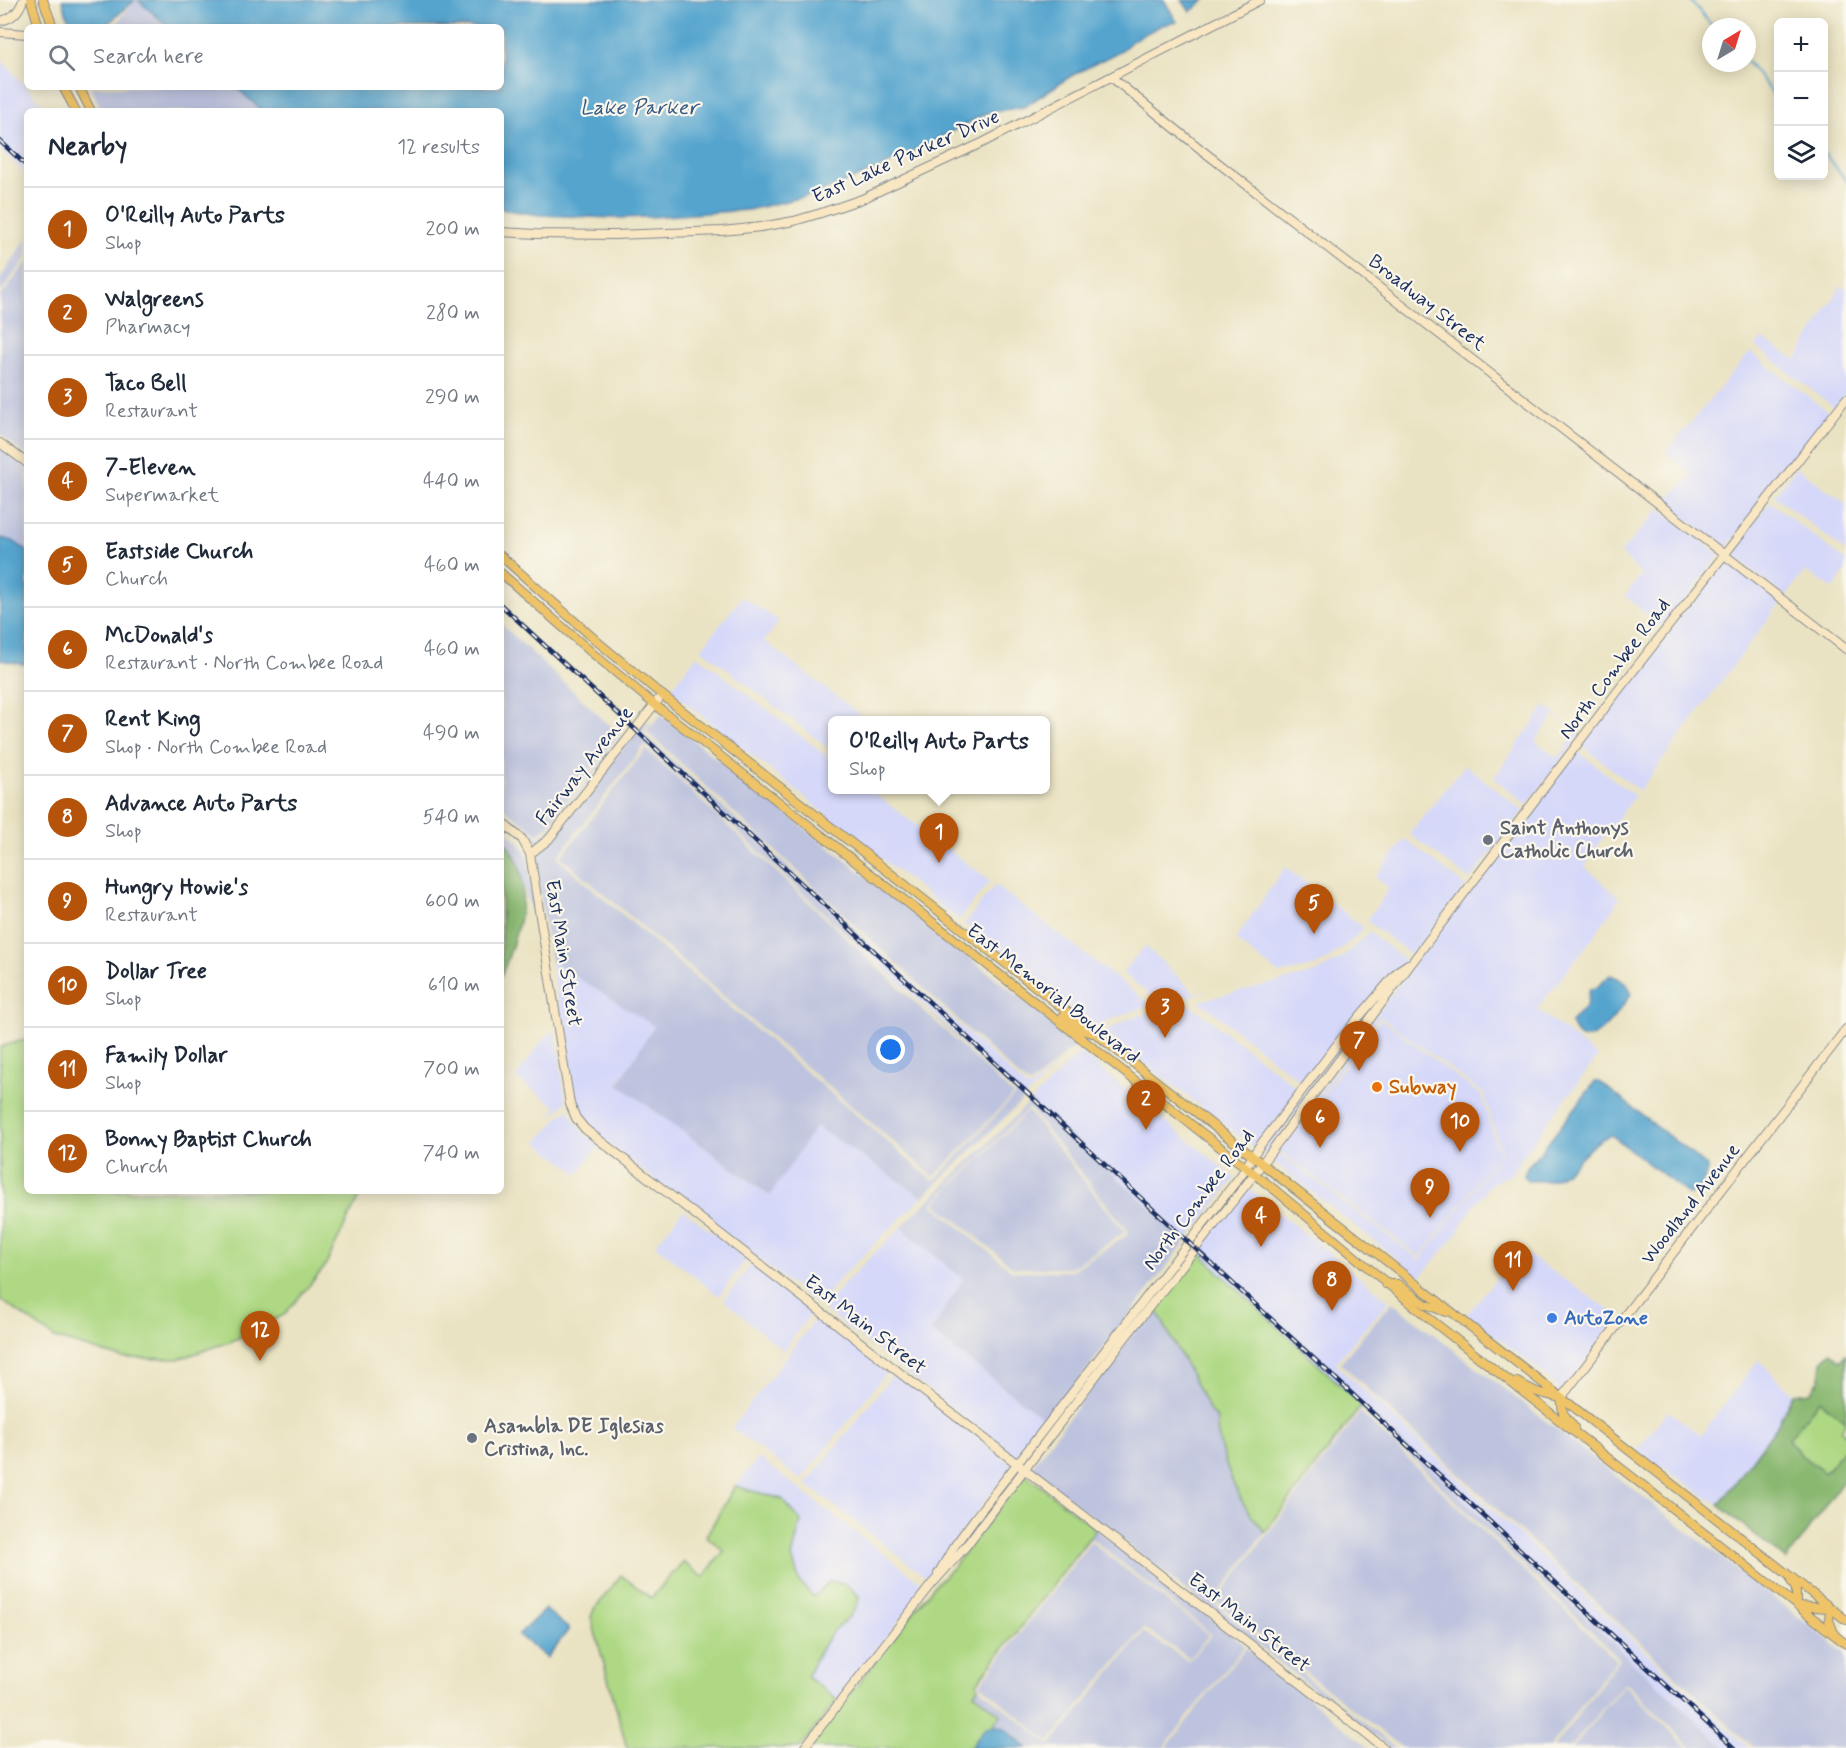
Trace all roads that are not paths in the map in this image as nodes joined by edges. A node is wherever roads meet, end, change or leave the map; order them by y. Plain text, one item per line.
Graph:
1 (23, 0) edge
2 (31, 0) edge
3 (43, 0) edge
4 (1260, 0) edge
5 (0, 21) edge
6 (38, 24) edge
7 (52, 24) edge
8 (0, 32) edge
9 (24, 34) edge
10 (1111, 77) junction
11 (65, 90) edge
12 (80, 90) edge
13 (74, 108) edge
14 (90, 108) edge
15 (504, 232) edge
16 (1846, 399) edge
17 (0, 443) edge
18 (24, 461) edge
19 (1725, 554) junction
20 (504, 559) edge
21 (504, 576) edge
22 (537, 589) junction
23 (529, 598) junction
24 (1846, 649) edge
25 (662, 695) junction
26 (655, 705) junction
27 (810, 810) junction
28 (802, 820) junction
29 (504, 824) edge
30 (530, 854) junction
31 (1412, 961) junction
32 (1030, 998) junction
33 (1846, 1029) edge
34 (1096, 1033) junction
35 (1253, 1156) junction
36 (1262, 1163) junction
37 (1247, 1168) junction
38 (1254, 1174) junction
39 (1385, 1284) junction
40 (1455, 1315) junction
41 (1496, 1371) junction
42 (1561, 1398) junction
43 (1590, 1444) junction
44 (1022, 1467) junction
45 (1786, 1574) junction
46 (1796, 1605) junction
47 (1830, 1608) junction
48 (1846, 1620) edge
49 (1836, 1636) junction
50 (1846, 1644) edge
51 (804, 1748) edge
52 (1384, 1748) edge

1 - 5 main road
2 - 6 main road
3 - 7 main road
4 - 10 main road, East Lake Parker Drive
8 - 9 main road
10 - 15 main road, East Lake Parker Drive
10 - 19 main road, Broadway Street
11 - 13 main road
12 - 14 main road
16 - 19 main road, North Combee Road
17 - 18 main road
19 - 24 main road, Broadway Street
19 - 31 main road, North Combee Road
20 - 22 main road, East Memorial Boulevard
21 - 23 main road, East Memorial Boulevard
22 - 23 main road
22 - 25 main road, East Memorial Boulevard
23 - 26 main road, East Memorial Boulevard
25 - 26 main road, Fairway Avenue
25 - 27 main road, East Memorial Boulevard
26 - 28 main road, East Memorial Boulevard
26 - 30 main road, Fairway Avenue
27 - 28 main road
27 - 34 main road, East Memorial Boulevard
28 - 32 main road, East Memorial Boulevard
29 - 30 main road, East Main Street
30 - 44 main road, East Main Street
31 - 35 main road, North Combee Road
31 - 36 main road, North Combee Road
32 - 34 main road
32 - 37 main road, East Memorial Boulevard
33 - 42 main road, Woodland Avenue
34 - 35 main road, East Memorial Boulevard
35 - 36 main road, East Memorial Boulevard
35 - 37 main road, North Combee Road
36 - 38 main road, North Combee Road
36 - 40 main road, East Memorial Boulevard
37 - 38 main road, East Memorial Boulevard
37 - 44 main road, North Combee Road
38 - 39 main road, East Memorial Boulevard
38 - 44 main road, North Combee Road
39 - 40 main road
39 - 41 main road, East Memorial Boulevard
40 - 42 main road, East Memorial Boulevard
41 - 42 main road
41 - 43 main road
42 - 43 main road
42 - 45 main road, East Memorial Boulevard
43 - 46 main road
44 - 51 main road
44 - 52 main road, East Main Street
45 - 46 main road
45 - 47 main road, East Memorial Boulevard
46 - 47 main road
46 - 49 main road
47 - 48 main road, East Memorial Boulevard
47 - 49 main road
49 - 50 main road

